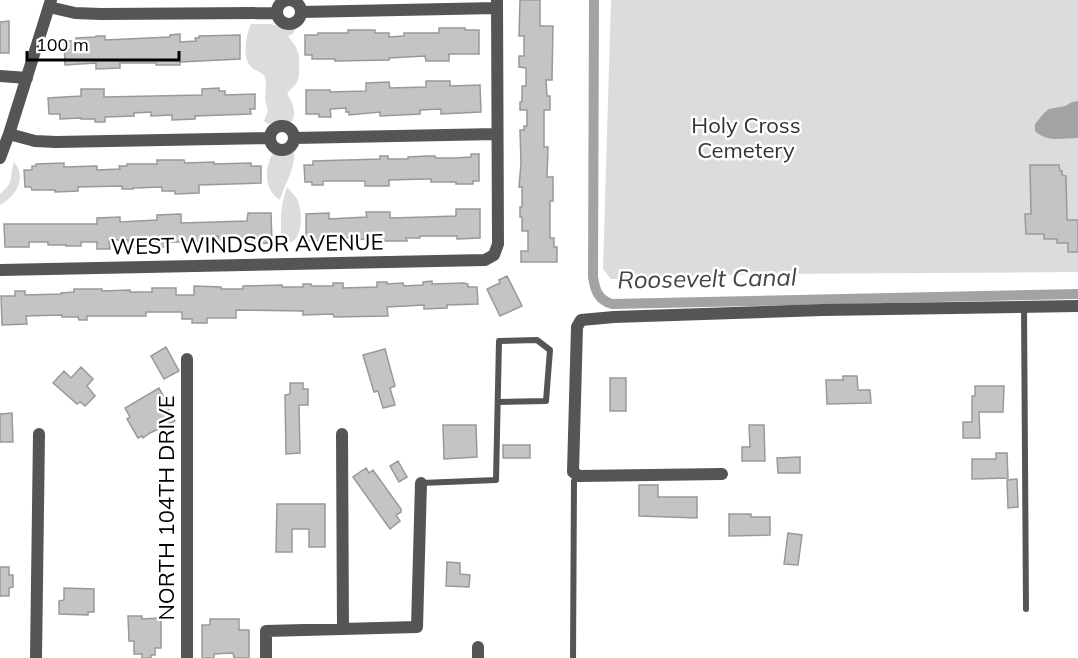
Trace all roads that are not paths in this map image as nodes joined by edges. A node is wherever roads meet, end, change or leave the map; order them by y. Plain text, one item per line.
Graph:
1 (50, 4) edge
2 (497, 4) edge
3 (0, 76) edge
4 (27, 78) junction
5 (9, 134) junction
6 (497, 134) junction
7 (0, 158) edge
8 (0, 270) edge
9 (1078, 306) edge
10 (1024, 307) junction
11 (187, 359) dead end
12 (498, 402) junction
13 (39, 434) dead end
14 (342, 434) dead end
15 (575, 473) junction
16 (722, 474) dead end
17 (421, 483) joint
18 (1026, 609) dead end
19 (343, 629) junction
20 (36, 658) edge
21 (187, 658) edge
22 (266, 658) edge
23 (573, 658) edge

1 - 2 street
1 - 4 street
2 - 6 street
3 - 4 street
4 - 5 street
5 - 6 street
5 - 7 street
6 - 8 street, WEST WINDSOR AVENUE
9 - 10 street
10 - 15 street
10 - 18 lane
11 - 21 street, NORTH 104TH DRIVE
12 - 12 lane
12 - 17 lane
13 - 20 street
14 - 19 street
15 - 16 street
15 - 23 lane
17 - 19 street
19 - 22 street

